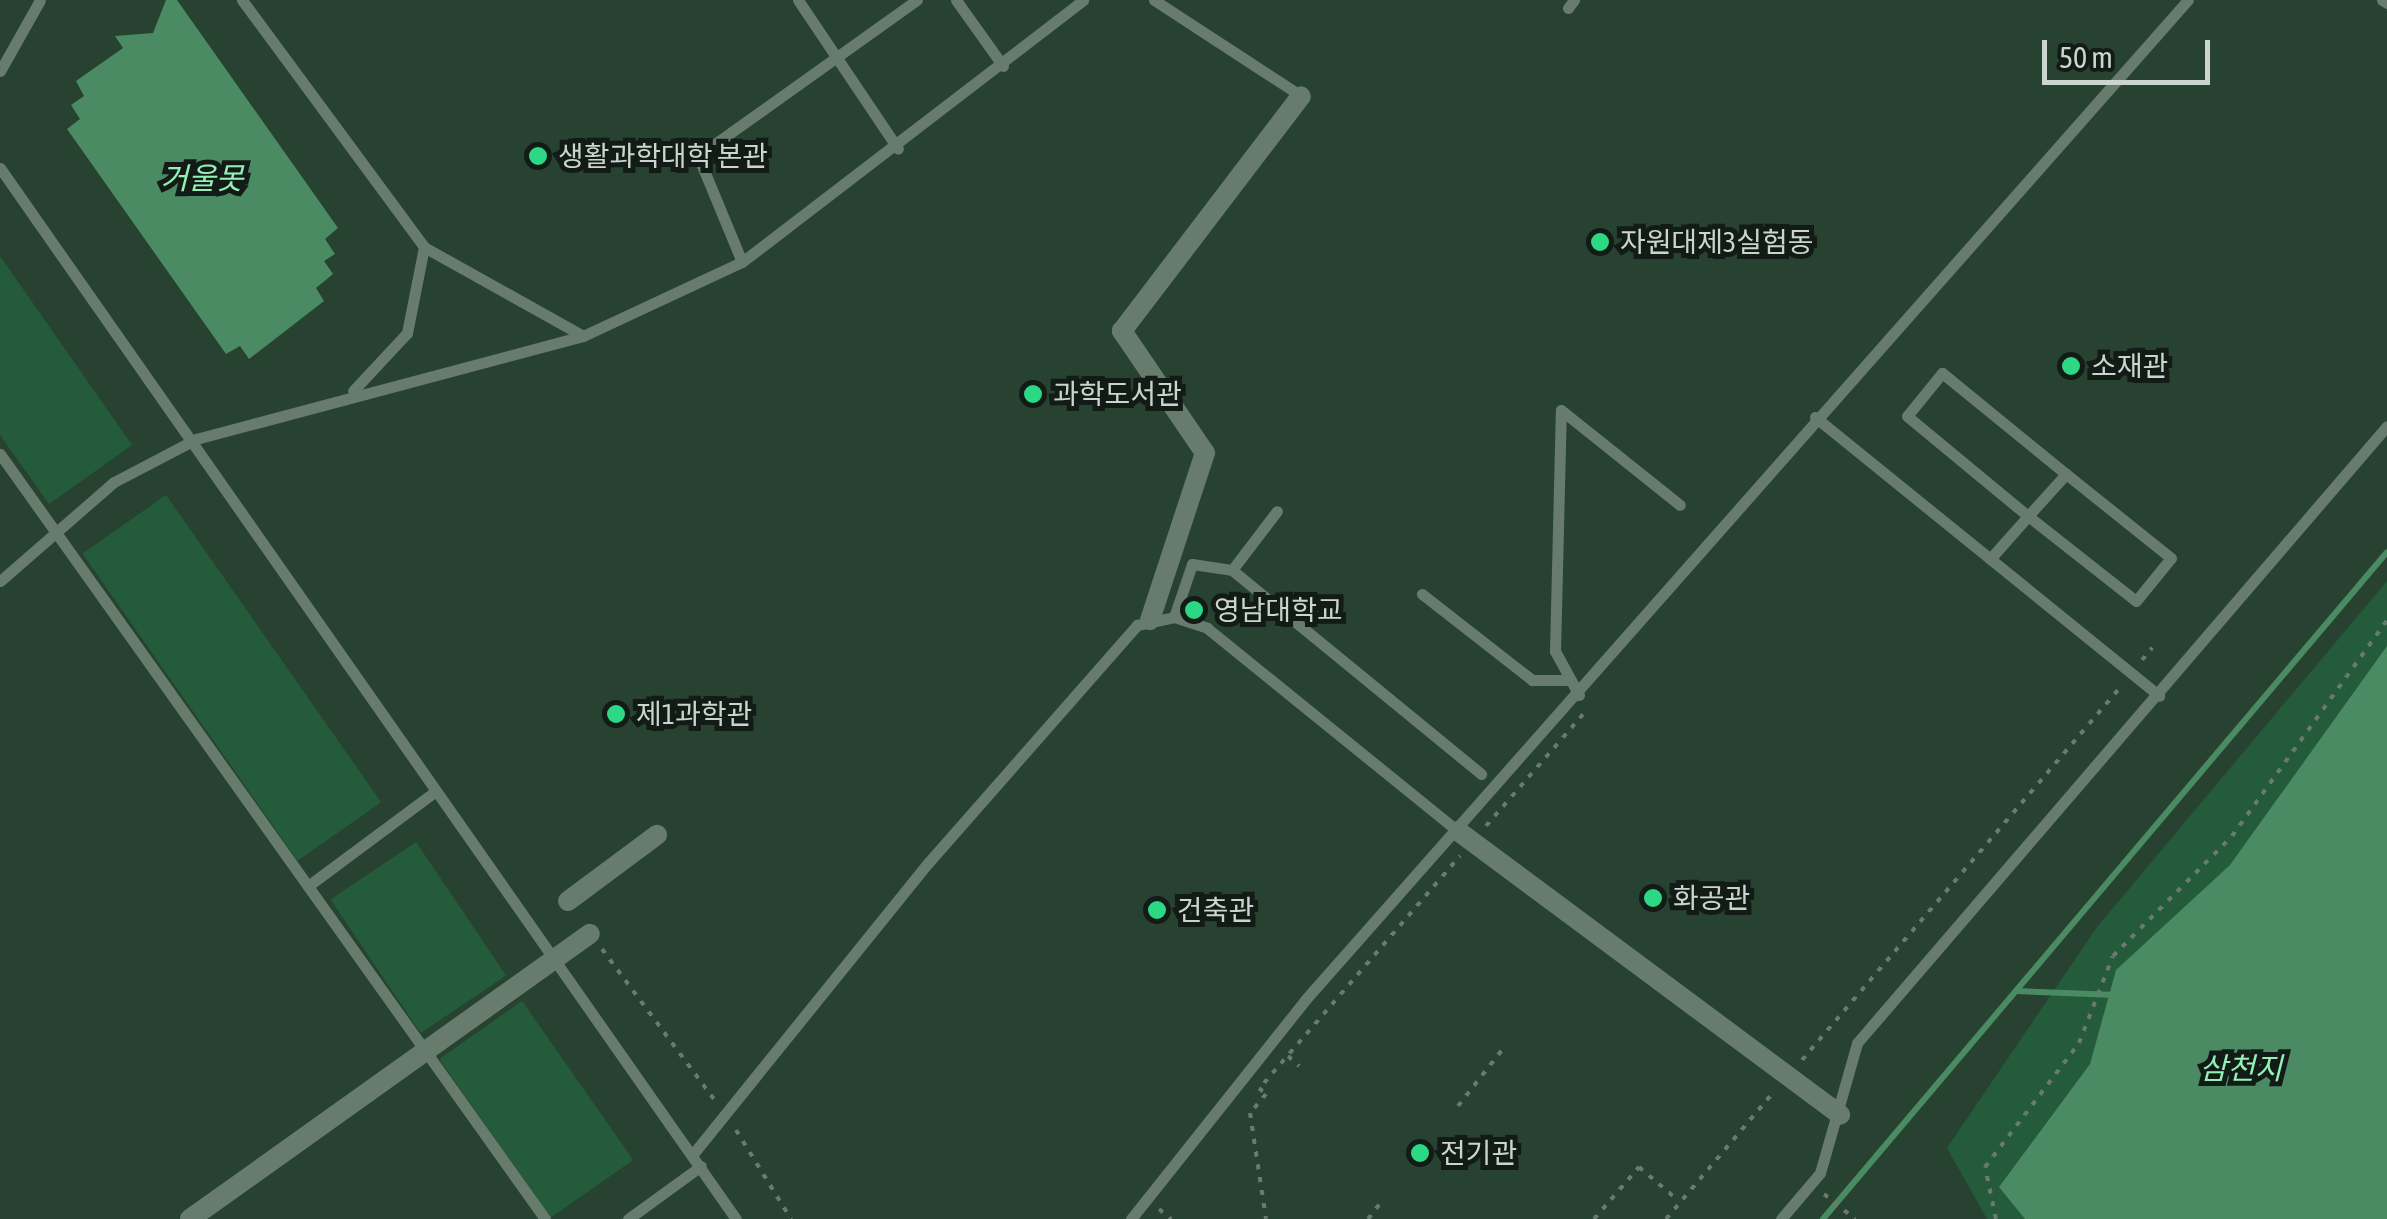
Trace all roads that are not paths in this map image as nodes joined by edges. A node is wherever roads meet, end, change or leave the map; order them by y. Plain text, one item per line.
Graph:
1 (40, 0) edge
2 (242, 0) edge
3 (798, 0) edge
4 (917, 0) edge
5 (956, 0) edge
6 (1083, 0) edge
7 (1154, 0) edge
8 (2188, 0) edge
9 (839, 58) junction
10 (1003, 66) junction
11 (0, 71) edge
12 (1301, 96) joint
13 (898, 149) junction
14 (0, 168) edge
15 (424, 246) junction
16 (742, 262) junction
17 (582, 336) junction
18 (350, 394) junction
19 (1815, 417) junction
20 (2387, 426) edge
21 (196, 439) junction
22 (0, 454) edge
23 (2066, 474) junction
24 (1680, 504) dead end
25 (1277, 511) dead end
26 (2028, 516) junction
27 (51, 528) junction
28 (1990, 559) junction
29 (1232, 570) junction
30 (0, 581) edge
31 (1422, 594) dead end
32 (1174, 616) junction
33 (1150, 620) junction
34 (1565, 680) junction
35 (1579, 695) junction
36 (2159, 696) junction
37 (1482, 774) dead end
38 (436, 791) junction
39 (657, 835) dead end
40 (1466, 836) junction
41 (308, 886) junction
42 (568, 901) dead end
43 (590, 934) road end
44 (554, 958) junction
45 (422, 1048) junction
46 (1840, 1115) junction
47 (692, 1154) junction
48 (701, 1166) junction
49 (190, 1219) edge
50 (545, 1219) edge
51 (628, 1219) edge
52 (736, 1219) edge
53 (1131, 1219) edge
54 (1780, 1219) edge

1 - 11 lane
2 - 15 lane
3 - 9 lane
4 - 9 lane
5 - 10 lane
6 - 10 lane
7 - 12 lane
8 - 19 lane
9 - 13 lane
9 - 16 lane
10 - 13 lane
12 - 33 street
13 - 16 lane
14 - 21 lane
15 - 17 lane
15 - 18 lane
16 - 17 lane
17 - 18 lane
18 - 21 lane
19 - 28 lane
19 - 35 lane
20 - 36 lane
21 - 27 lane
21 - 38 lane
22 - 27 lane
23 - 26 lane
23 - 26 lane
23 - 26 lane
24 - 34 lane
25 - 29 lane
26 - 28 lane
27 - 30 lane
27 - 41 lane
28 - 36 lane
29 - 32 lane
29 - 37 lane
31 - 34 lane
32 - 33 lane
32 - 40 lane
33 - 47 lane
34 - 35 lane
35 - 40 lane
36 - 46 lane
38 - 41 lane
38 - 44 lane
39 - 42 street
40 - 46 street
40 - 53 lane
41 - 45 lane
43 - 44 street
44 - 45 street
44 - 47 lane
45 - 49 street
45 - 50 lane
46 - 54 lane
47 - 48 lane
48 - 51 lane
48 - 52 lane

